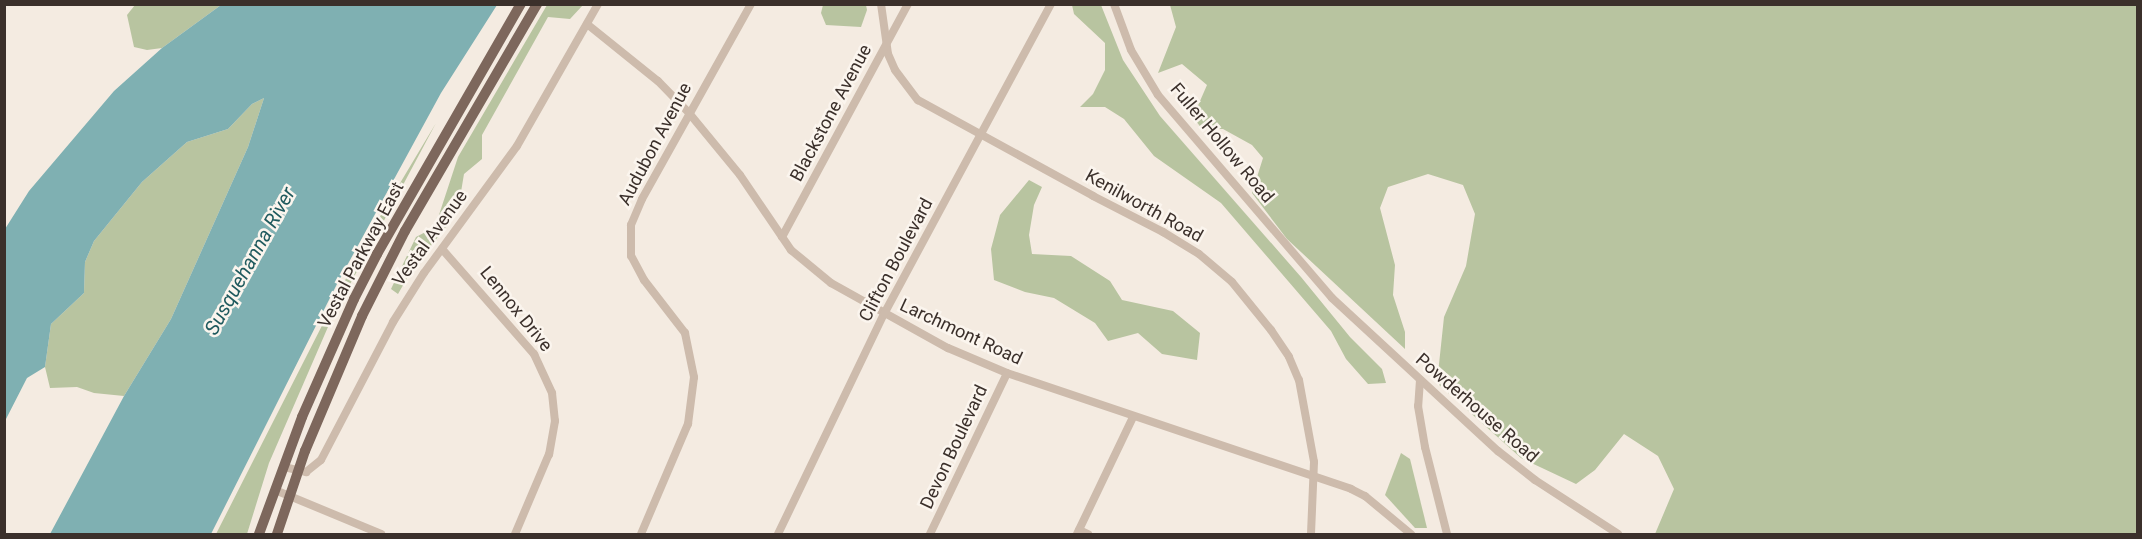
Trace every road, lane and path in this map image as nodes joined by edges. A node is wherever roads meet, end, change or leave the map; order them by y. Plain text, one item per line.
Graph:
1 (521, 4) edge
2 (537, 4) edge
3 (598, 4) edge
4 (751, 4) edge
5 (880, 4) edge
6 (908, 4) edge
7 (1051, 4) edge
8 (1114, 4) edge
9 (587, 24) junction
10 (887, 43) junction
11 (689, 113) junction
12 (980, 136) junction
13 (782, 237) junction
14 (442, 249) junction
15 (1326, 290) joint
16 (884, 314) junction
17 (1007, 373) junction
18 (1420, 380) junction
19 (1133, 417) junction
20 (284, 466) junction
21 (298, 471) junction
22 (1314, 476) junction
23 (275, 490) junction
24 (289, 496) junction
25 (1082, 533) edge
26 (259, 534) edge
27 (277, 534) edge
28 (381, 534) edge
29 (515, 534) edge
30 (641, 534) edge
31 (778, 534) edge
32 (930, 534) edge
33 (1311, 534) edge
34 (1412, 534) edge
35 (1447, 534) edge
36 (1618, 534) edge

1 - 20 main road, Vestal Parkway East
2 - 21 main road, Vestal Parkway East
3 - 9 street, Vestal Avenue
4 - 11 street, Audubon Avenue
5 - 10 street, Kenilworth Road
6 - 10 street, Blackstone Avenue
7 - 12 street, Clifton Boulevard
8 - 15 street, Fuller Hollow Road
9 - 11 street, Larchmont Road
9 - 14 street, Vestal Avenue
10 - 12 street, Kenilworth Road
10 - 13 street, Blackstone Avenue
11 - 13 street, Larchmont Road
11 - 30 street, Audubon Avenue
12 - 16 street, Clifton Boulevard
12 - 22 street, Kenilworth Road
13 - 16 street, Larchmont Road
14 - 21 street, Vestal Avenue
14 - 29 street, Lennox Drive
15 - 18 street, Powderhouse Road
16 - 17 street, Larchmont Road
16 - 31 street, Clifton Boulevard
17 - 19 street, Larchmont Road
17 - 32 street, Devon Boulevard
18 - 35 street
18 - 36 street, Powderhouse Road
19 - 22 street, Larchmont Road
19 - 25 street
20 - 21 street
20 - 23 main road, Vestal Parkway East
21 - 24 main road, Vestal Parkway East
22 - 33 street, Kenilworth Road
22 - 34 street, Larchmont Road
23 - 24 street
23 - 26 main road, Vestal Parkway East
24 - 27 main road, Vestal Parkway East
24 - 28 street

